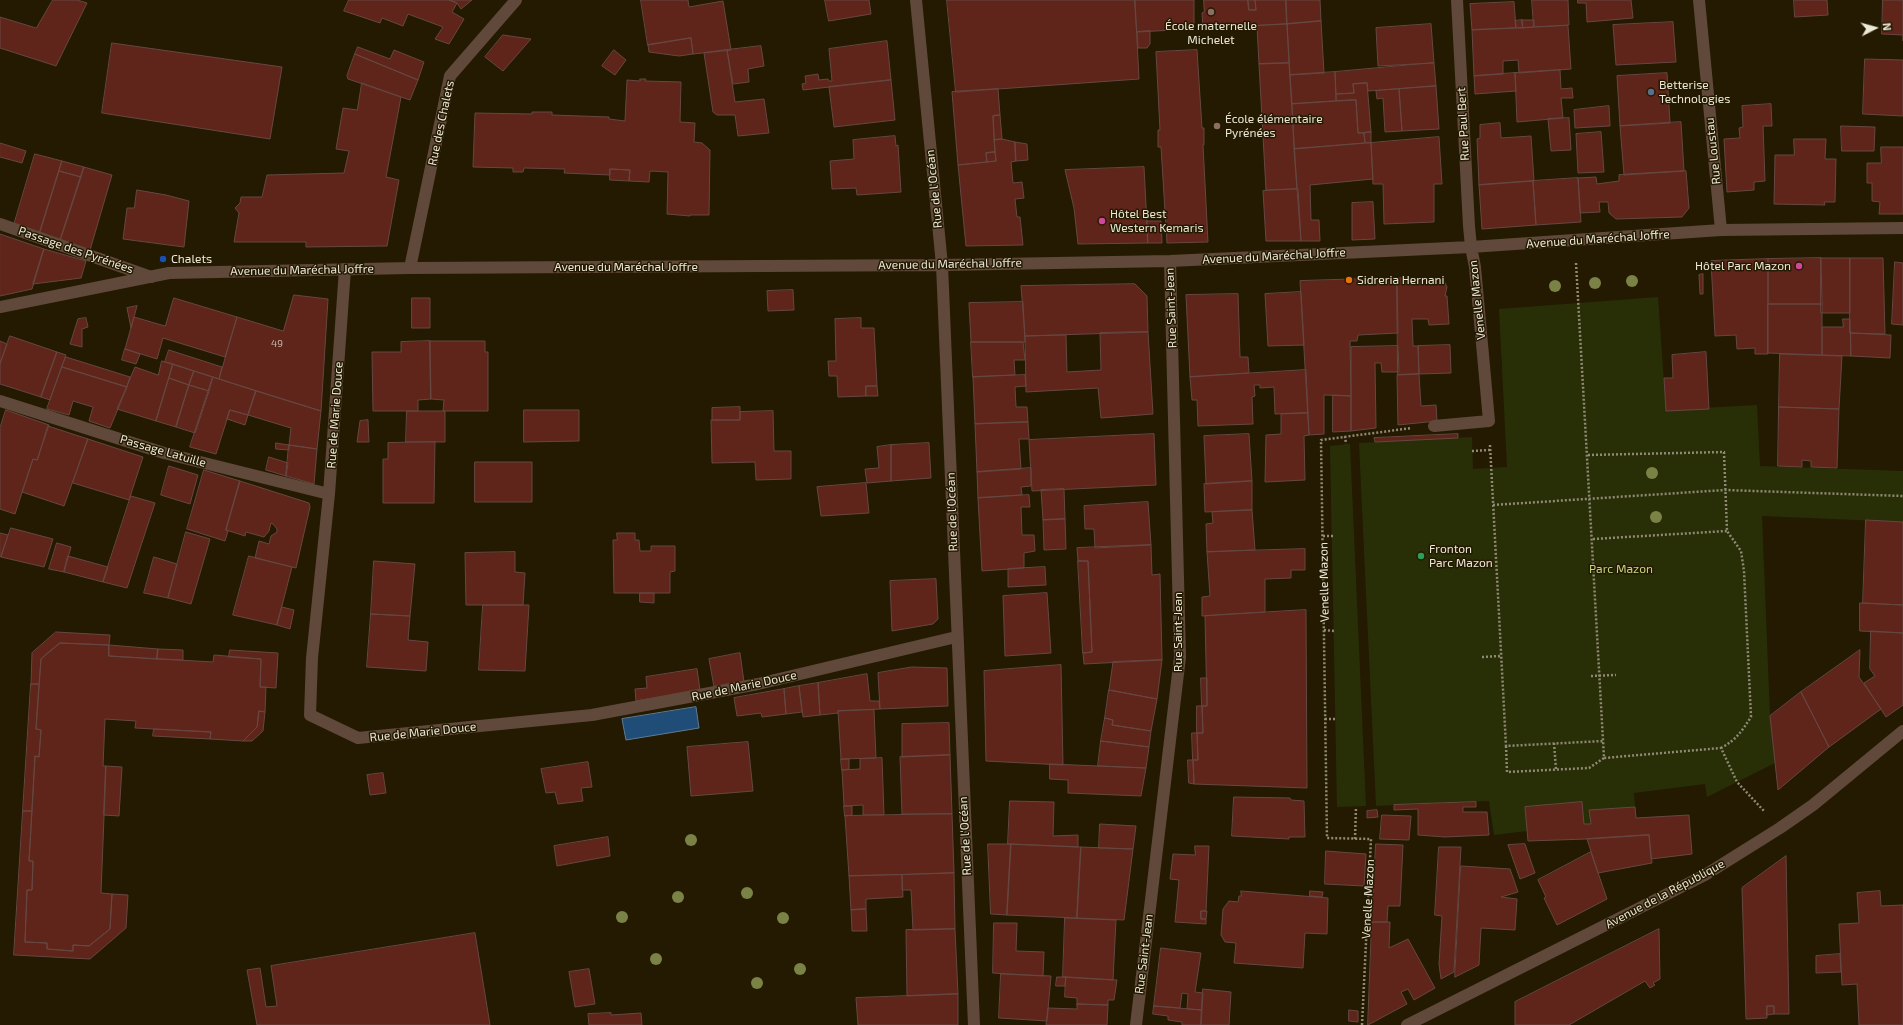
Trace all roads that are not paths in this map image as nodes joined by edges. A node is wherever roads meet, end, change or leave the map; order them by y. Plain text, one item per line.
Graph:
1 (516, 0) edge
2 (916, 0) edge
3 (1457, 0) edge
4 (1699, 0) edge
5 (0, 224) edge
6 (1903, 228) edge
7 (1721, 230) junction
8 (1471, 247) junction
9 (1170, 261) junction
10 (942, 265) junction
11 (410, 268) junction
12 (345, 269) junction
13 (151, 277) junction
14 (0, 307) edge
15 (0, 401) edge
16 (1434, 426) road end
17 (329, 494) junction
18 (956, 637) junction
19 (1903, 731) edge
20 (974, 1025) edge
21 (1136, 1025) edge
22 (1407, 1025) edge

1 - 11 street, Rue des Chalets
2 - 10 street, Rue de l'Océan
3 - 8 street, Rue Paul Bert
4 - 7 street, Rue Loustau
5 - 13 street, Passage des Pyrénées
6 - 7 street, Avenue du Maréchal Joffre
7 - 8 street, Avenue du Maréchal Joffre
8 - 9 street, Avenue du Maréchal Joffre
8 - 16 street, Venelle Mazon
9 - 10 street, Avenue du Maréchal Joffre
9 - 21 street, Rue Saint-Jean
10 - 11 street, Avenue du Maréchal Joffre
10 - 18 street, Rue de l'Océan
11 - 12 street, Avenue du Maréchal Joffre
12 - 13 street, Avenue du Maréchal Joffre
12 - 17 street, Rue de Marie Douce
13 - 14 street, Avenue du Maréchal Joffre
15 - 17 street, Passage Latuille
17 - 18 street, Rue de Marie Douce
18 - 20 street, Rue de l'Océan
19 - 22 street, Avenue de la République

